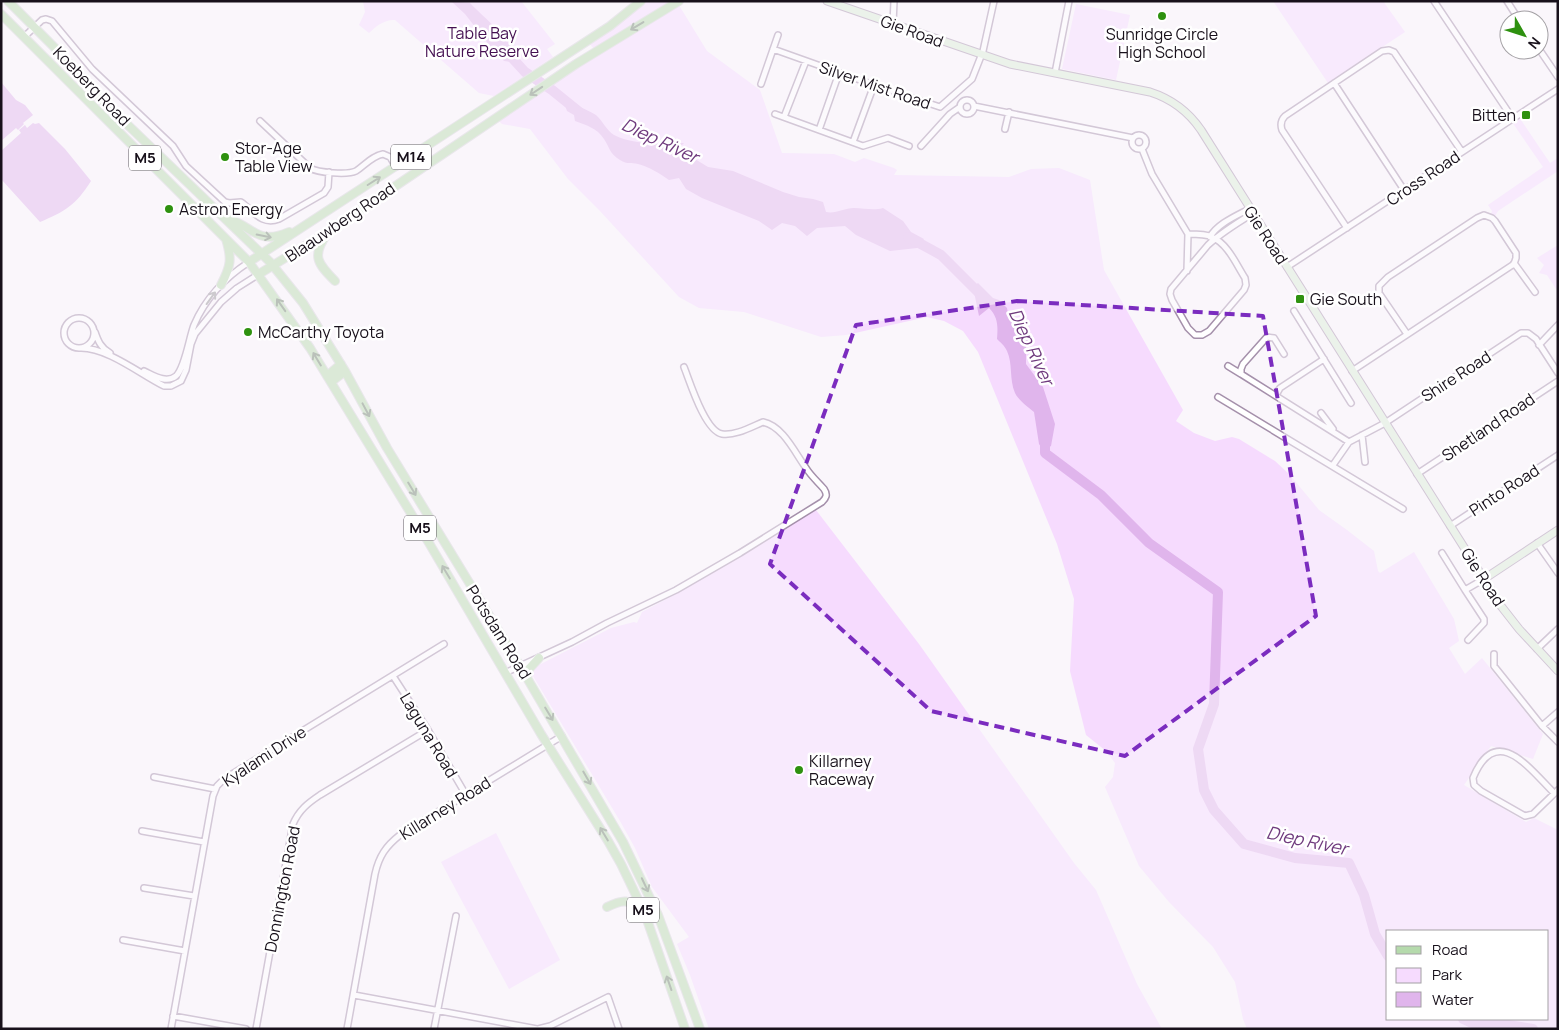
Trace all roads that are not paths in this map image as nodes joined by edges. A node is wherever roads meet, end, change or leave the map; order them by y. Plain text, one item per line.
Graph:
1 (8, 1) edge
2 (642, 1) edge
3 (679, 1) edge
4 (827, 1) edge
5 (894, 1) edge
6 (994, 1) edge
7 (1070, 1) edge
8 (1434, 1) edge
9 (1, 14) edge
10 (893, 24) junction
11 (34, 27) junction
12 (778, 35) dead end
13 (24, 37) junction
14 (773, 49) junction
15 (981, 55) junction
16 (1546, 60) edge
17 (806, 61) junction
18 (839, 73) junction
19 (1055, 73) junction
20 (1558, 77) edge
21 (1334, 83) junction
22 (761, 84) dead end
23 (874, 85) junction
24 (1558, 89) edge
25 (974, 106) junction
26 (960, 107) junction
27 (1009, 112) junction
28 (776, 114) dead end
29 (784, 117) junction
30 (1513, 119) junction
31 (260, 121) dead end
32 (1005, 129) dead end
33 (819, 130) junction
34 (1133, 138) junction
35 (853, 142) junction
36 (909, 146) dead end
37 (921, 146) dead end
38 (1142, 149) junction
39 (1462, 152) junction
40 (396, 167) junction
41 (329, 172) junction
42 (1404, 190) junction
43 (1251, 211) junction
44 (223, 217) junction
45 (307, 224) junction
46 (1347, 228) junction
47 (329, 231) junction
48 (1188, 234) junction
49 (1213, 237) junction
50 (225, 238) junction
51 (262, 254) junction
52 (249, 262) junction
53 (1514, 263) junction
54 (274, 266) junction
55 (1287, 267) junction
56 (1187, 271) junction
57 (259, 274) junction
58 (335, 281) dead end
59 (221, 285) junction
60 (1534, 292) dead end
61 (1294, 311) dead end
62 (1558, 325) edge
63 (94, 332) junction
64 (1407, 334) junction
65 (1539, 345) junction
66 (81, 348) junction
67 (1284, 354) dead end
68 (1324, 359) junction
69 (1228, 366) dead end
70 (684, 367) dead end
71 (343, 368) junction
72 (1352, 371) junction
73 (1558, 373) edge
74 (1241, 374) junction
75 (175, 377) junction
76 (329, 379) junction
77 (1558, 381) edge
78 (178, 383) junction
79 (1276, 395) junction
80 (1218, 396) dead end
81 (1351, 403) dead end
82 (1321, 413) dead end
83 (1385, 423) junction
84 (1335, 431) junction
85 (1362, 435) junction
86 (1349, 442) junction
87 (1558, 455) edge
88 (1365, 462) dead end
89 (1333, 465) junction
90 (1417, 474) junction
91 (1403, 509) dead end
92 (1450, 526) junction
93 (1558, 530) edge
94 (1538, 544) junction
95 (1442, 553) dead end
96 (1558, 573) edge
97 (1484, 579) junction
98 (1465, 590) junction
99 (1558, 629) edge
100 (1468, 640) dead end
101 (444, 644) dead end
102 (1537, 649) junction
103 (1494, 654) dead end
104 (539, 658) junction
105 (520, 666) junction
106 (1558, 670) edge
107 (505, 674) junction
108 (393, 676) junction
109 (527, 677) junction
110 (1558, 712) edge
111 (1542, 726) junction
112 (428, 730) junction
113 (562, 736) junction
114 (1558, 742) edge
115 (548, 745) junction
116 (154, 777) dead end
117 (215, 789) junction
118 (1556, 792) edge
119 (466, 795) junction
120 (142, 830) dead end
121 (204, 842) junction
122 (144, 888) dead end
123 (194, 896) junction
124 (607, 907) dead end
125 (456, 916) dead end
126 (652, 933) junction
127 (123, 940) dead end
128 (185, 951) junction
129 (354, 995) junction
130 (437, 1010) junction
131 (173, 1016) junction
132 (171, 1029) edge
133 (246, 1029) edge
134 (256, 1029) edge
135 (347, 1029) edge
136 (434, 1029) edge
137 (538, 1029) edge
138 (619, 1029) edge
139 (685, 1029) edge
140 (700, 1029) edge

1 - 11 main road, Koeberg Road / M5
2 - 40 main road, Blaauwberg Road / M14
3 -> 47 main road, Blaauwberg Road / M14
4 - 10 street, Gie Road
5 - 10 street
6 - 15 street
7 - 19 street
8 - 30 street
9 - 13 main road, Koeberg Road / M5
10 - 15 street, Gie Road
11 - 13 street
11 - 41 street
11 - 44 main road, Koeberg Road / M5
12 - 14 street
13 - 50 main road, Koeberg Road / M5
14 - 17 street, Silver Mist Road
14 - 22 street
15 - 19 street, Gie Road
15 - 23 street, Silver Mist Road
16 - 20 street
17 - 18 street, Silver Mist Road
17 - 29 street
18 - 23 street, Silver Mist Road
18 - 33 street
19 - 43 street, Gie Road
21 - 39 street
21 - 42 street
21 - 46 street
23 - 35 street
24 - 30 street, Cross Road
25 - 26 street
25 - 26 street
25 - 27 street
26 - 37 street
27 - 32 street
27 - 34 street
28 - 29 street
29 - 33 street
30 - 39 street, Cross Road
31 - 41 street
33 - 35 street
34 - 38 street
34 - 38 street
35 - 36 street
38 - 48 street
39 - 42 street, Cross Road
40 - 41 street
45 -> 40 main road, Blaauwberg Road / M14
42 - 46 street, Cross Road
43 - 49 street
43 - 55 street, Gie Road
44 -> 45 main road
44 - 51 main road, Koeberg Road / M5
45 - 51 main road, Blaauwberg Road / M14
46 - 55 street, Cross Road
47 - 54 main road, Blaauwberg Road / M14
47 - 58 main road
48 - 49 street
48 - 56 street
49 - 56 street
49 - 56 street
50 - 52 main road, Koeberg Road / M5
50 - 59 main road
51 - 52 main road, Blaauwberg Road / M14
51 - 54 main road, Potsdam Road / M5
52 - 57 main road, Potsdam Road / M5
52 - 59 street, Blaauwberg Road
53 - 60 street
53 - 64 street
53 - 64 street
54 - 57 main road, Blaauwberg Road / M14
54 - 71 main road, Potsdam Road / M5
55 - 72 street, Gie Road
76 -> 57 main road, Potsdam Road / M5
57 - 78 street, Blaauwberg Road
75 -> 59 street, Blaauwberg Road
61 - 68 street
62 - 65 street
63 - 66 street
63 - 66 street
63 - 75 street
64 - 72 street
65 - 73 street
65 - 83 street, Shire Road
66 - 78 street
67 - 74 street
68 - 79 street
68 - 81 street
69 - 74 street
70 - 104 street
71 - 76 main road
71 -> 105 main road, Potsdam Road / M5
72 - 83 street, Gie Road
74 - 79 street
75 - 78 street
107 -> 76 main road, Potsdam Road / M5
77 - 90 street, Shetland Road
79 - 84 street
80 - 89 street
82 - 84 street
83 - 85 street, Shire Road
83 - 90 street, Gie Road
84 - 86 street
85 - 86 street, Shire Road
85 - 88 street
86 - 89 street
87 - 92 street, Pinto Road
89 - 91 street
90 - 92 street, Gie Road
92 - 97 street, Gie Road
93 - 94 street
94 - 96 street
94 - 97 street
95 - 98 street
97 - 98 street
97 - 102 street, Gie Road
98 - 100 street
99 - 102 street
101 - 108 street, Kyalami Drive
102 - 106 street, Gie Road
103 - 111 street
104 - 105 street
104 - 109 main road
105 - 107 street
105 - 109 main road, Potsdam Road / M5
107 - 115 main road, Potsdam Road / M5
108 - 112 street, Laguna Road
108 - 117 street, Kyalami Drive
109 -> 113 main road, Potsdam Road / M5
110 - 111 street
111 - 114 street
112 - 119 street, Laguna Road
112 - 134 street, Donnington Road
113 - 115 street, Killarney Road
113 -> 140 main road, Potsdam Road / M5
115 - 119 street, Killarney Road
126 -> 115 main road, Potsdam Road / M5
116 - 117 street
117 - 121 street, Kyalami Drive
118 - 118 street
119 - 129 street, Killarney Road
120 - 121 street
121 - 123 street, Kyalami Drive
122 - 123 street
123 - 128 street, Kyalami Drive
124 - 126 main road
125 - 130 street
139 -> 126 main road, Potsdam Road / M5
127 - 128 street
128 - 131 street, Kyalami Drive
129 - 130 street
129 - 135 street, Killarney Road
130 - 136 street
130 - 137 street
131 - 132 street, Kyalami Drive
131 - 133 street
137 - 138 street

